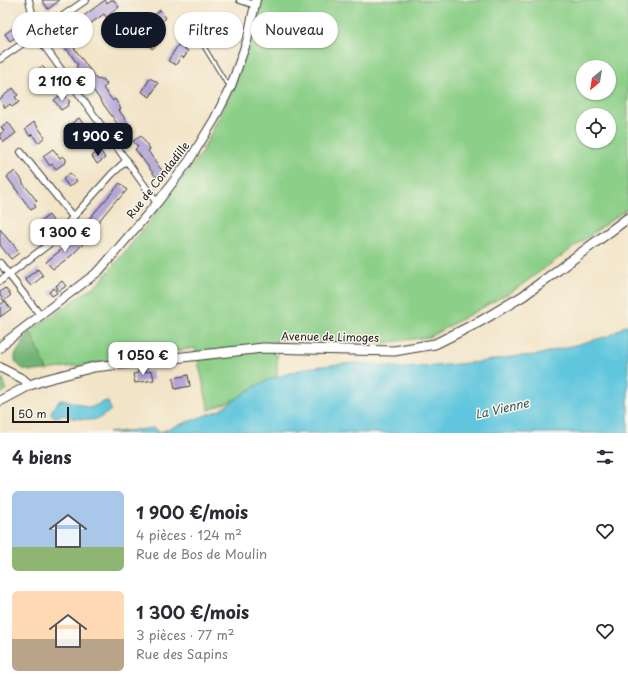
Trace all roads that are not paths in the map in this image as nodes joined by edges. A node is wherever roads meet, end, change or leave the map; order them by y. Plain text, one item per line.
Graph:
1 (29, 0) edge
2 (86, 0) edge
3 (240, 0) edge
4 (255, 2) edge
5 (32, 12) edge
6 (69, 12) edge
7 (16, 48) edge
8 (46, 48) edge
9 (205, 48) edge
10 (0, 59) edge
11 (230, 86) junction
12 (21, 152) dead end
13 (126, 160) junction
14 (157, 203) junction
15 (73, 217) junction
16 (628, 218) edge
17 (0, 263) edge
18 (9, 274) junction
19 (0, 281) edge
20 (40, 315) junction
21 (0, 348) edge
22 (0, 367) edge
23 (30, 385) junction
24 (0, 401) edge

1 - 5 street
2 - 6 street
3 - 4 street
4 - 11 street, Rue de Condadille
7 - 10 street
8 - 13 street
9 - 11 lane
11 - 14 street, Rue de Condadille
12 - 15 street
13 - 14 street
13 - 15 street
14 - 20 street, Rue de Condadille
15 - 18 street
16 - 23 main road, Avenue de Limoges
17 - 18 street
18 - 19 street
18 - 20 street
20 - 21 street, Rue de Condadille
22 - 23 street
23 - 24 main road, Avenue de Limoges

